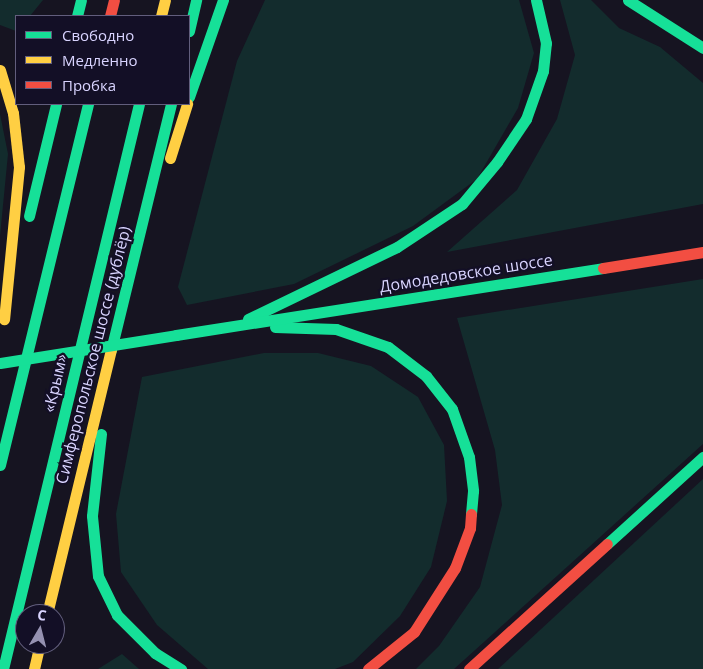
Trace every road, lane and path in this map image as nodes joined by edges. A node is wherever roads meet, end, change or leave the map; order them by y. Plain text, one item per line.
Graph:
1 (81, 0) edge
2 (114, 0) edge
3 (165, 0) edge
4 (196, 0) edge
5 (223, 0) edge
6 (536, 0) edge
7 (628, 0) edge
8 (77, 15) edge
9 (110, 15) edge
10 (161, 15) edge
11 (190, 27) edge
12 (703, 48) edge
13 (0, 70) edge
14 (190, 94) edge
15 (56, 105) edge
16 (88, 105) edge
17 (139, 105) edge
18 (171, 105) edge
19 (187, 105) edge
20 (703, 252) edge
21 (125, 295) junction
22 (4, 318) junction
23 (234, 326) junction
24 (0, 334) edge
25 (0, 363) edge
26 (108, 364) junction
27 (703, 457) edge
28 (0, 465) edge
29 (50, 604) edge
30 (38, 654) edge
31 (3, 669) edge
32 (34, 669) edge
33 (181, 669) edge
34 (368, 669) edge
35 (469, 669) edge

1 - 8 main road
2 - 9 main road
3 - 10 main road
4 - 11 main road
5 - 14 main road
6 - 23 main road
7 - 12 main road
13 - 22 main road
15 - 22 main road
16 - 28 main road, «Крым»
17 - 31 main road, «Крым»
18 - 21 main road, Симферопольское шоссе (дублёр)
19 - 21 main road
20 - 23 main road, Домодедовское шоссе
21 - 26 main road, Симферопольское шоссе (дублёр)
22 - 24 main road
23 - 25 main road, bridge
23 - 34 main road
26 - 29 main road, Симферопольское шоссе (дублёр)
26 - 33 main road
27 - 35 main road
30 - 32 main road

